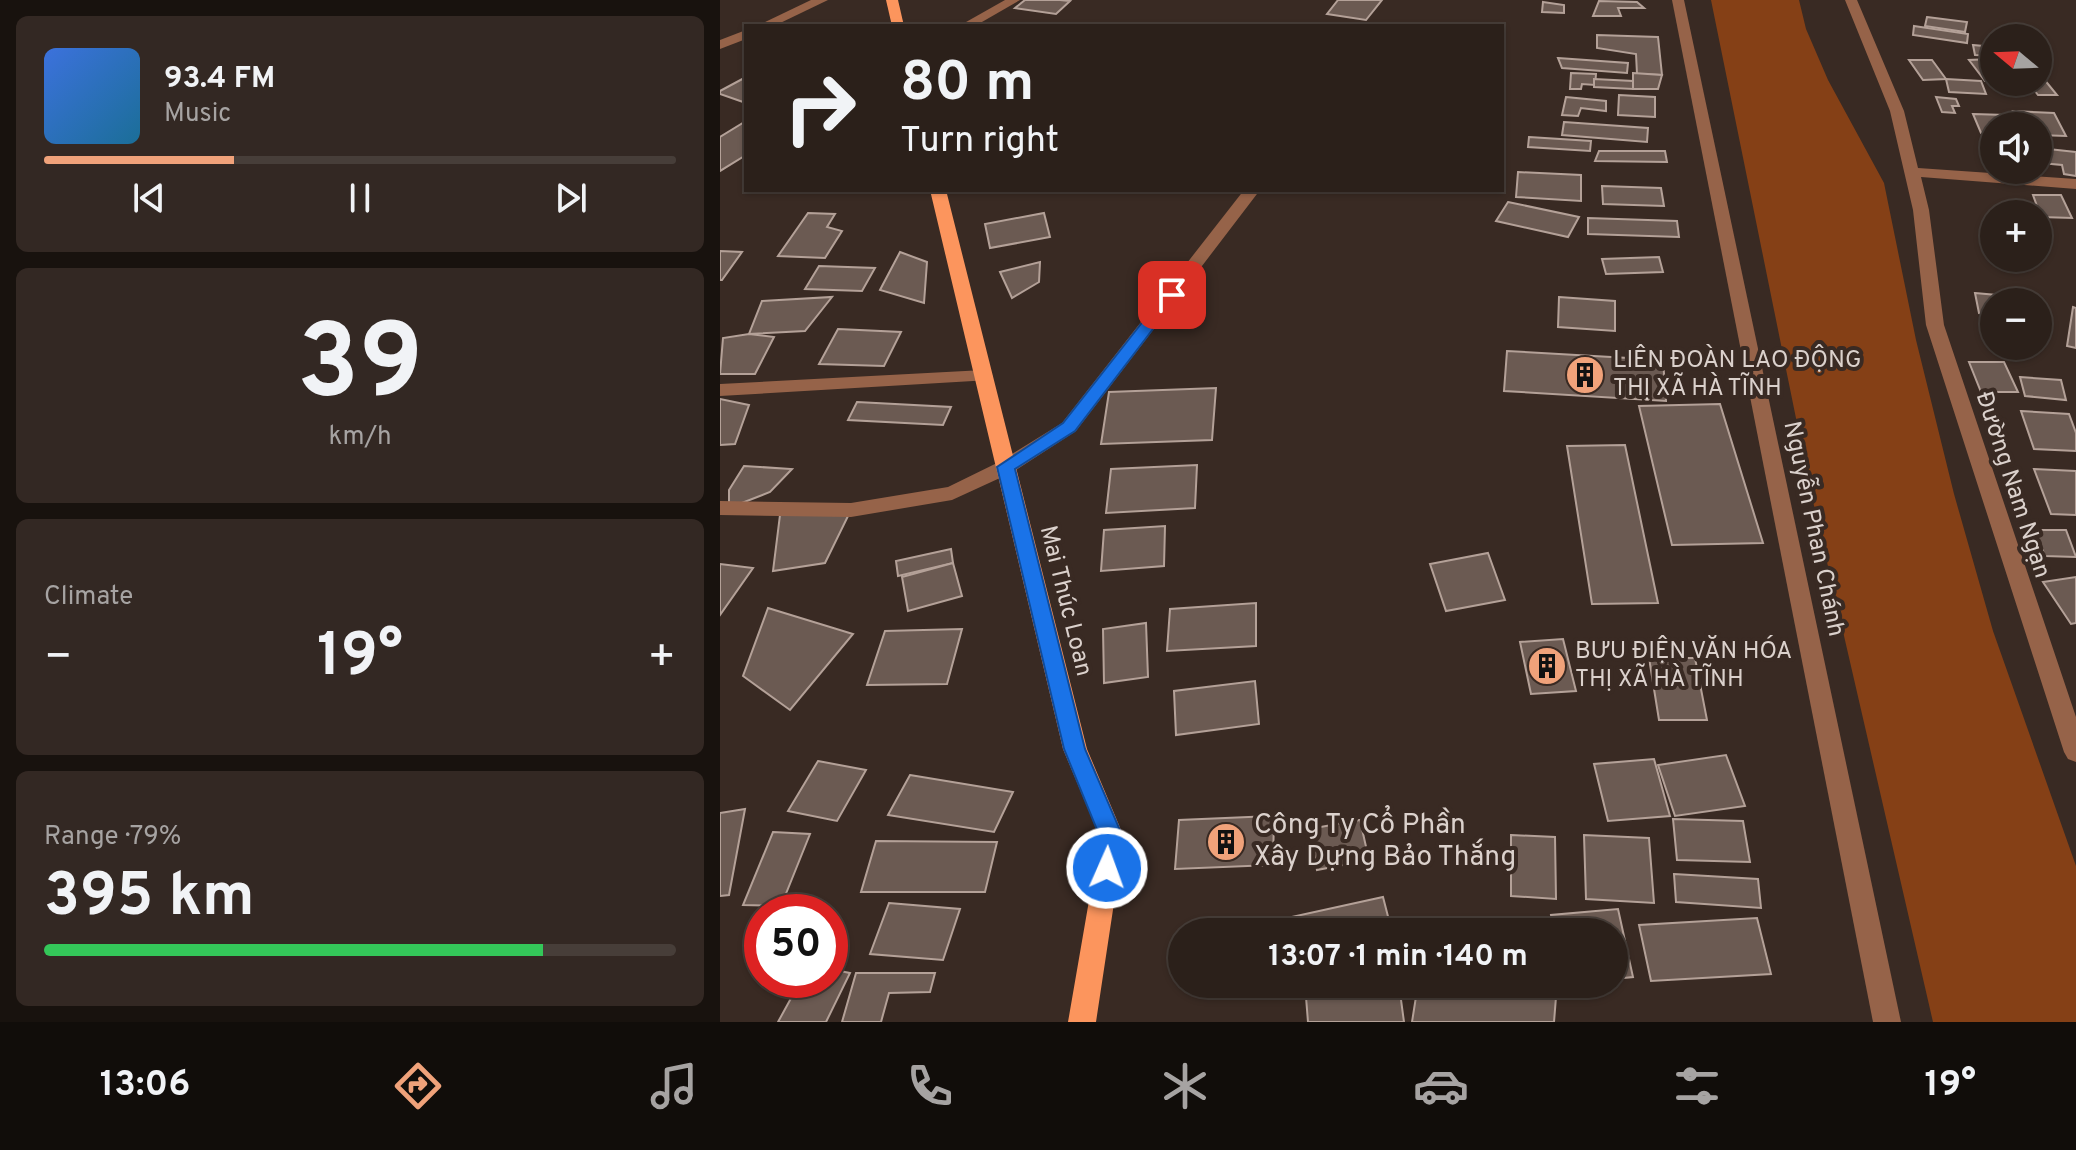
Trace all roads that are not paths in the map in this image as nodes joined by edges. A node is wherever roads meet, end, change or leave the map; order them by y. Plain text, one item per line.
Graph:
1 (822, 0) edge
2 (892, 0) edge
3 (1014, 0) edge
4 (1678, 0) edge
5 (1851, 0) edge
6 (768, 24) edge
7 (898, 24) edge
8 (969, 24) edge
9 (744, 35) edge
10 (720, 45) edge
11 (1911, 172) junction
12 (2076, 184) edge
13 (938, 192) edge
14 (1250, 192) edge
15 (984, 376) junction
16 (720, 390) edge
17 (1006, 467) junction
18 (720, 508) edge
19 (2076, 752) edge
20 (1082, 1022) edge
21 (1887, 1022) edge

1 - 6 street
2 - 7 main road
3 - 8 street
4 - 21 street, Nguyễn Phan Chánh
5 - 11 street, Đường Nam Ngạn
9 - 10 street
11 - 12 street
11 - 19 street, Đường Nam Ngạn
13 - 15 main road, Mai Thúc Loan
14 - 17 street
15 - 16 street
15 - 17 main road, Mai Thúc Loan
17 - 18 street
17 - 20 main road, Mai Thúc Loan

